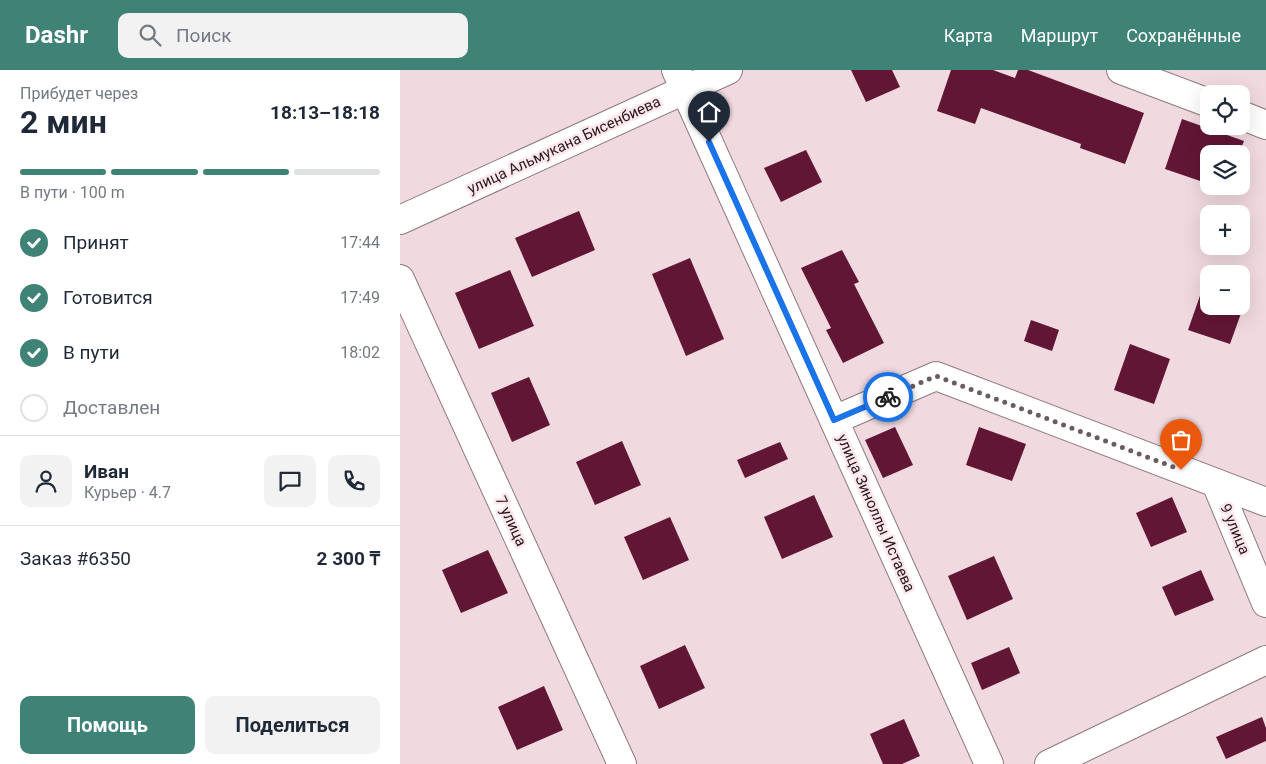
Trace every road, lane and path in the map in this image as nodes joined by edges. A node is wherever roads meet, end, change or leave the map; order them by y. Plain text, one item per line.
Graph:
1 (728, 70) edge
2 (1122, 70) edge
3 (681, 80) edge
4 (1200, 100) edge
5 (1250, 118) edge
6 (1266, 124) edge
7 (400, 220) edge
8 (400, 279) edge
9 (834, 420) junction
10 (1216, 483) junction
11 (1266, 502) edge
12 (1266, 603) edge
13 (1266, 660) edge
14 (622, 764) edge
15 (988, 764) edge
16 (1049, 764) edge

1 - 3 street, улица Альмукана Бисенбиева
2 - 4 street
3 - 7 street, улица Альмукана Бисенбиева
3 - 9 street, улица Зиноллы Истаева
5 - 6 street
8 - 14 street, 7 улица
9 - 10 street
9 - 15 street, улица Зиноллы Истаева
10 - 11 street
10 - 12 street, 9 улица
13 - 16 street

